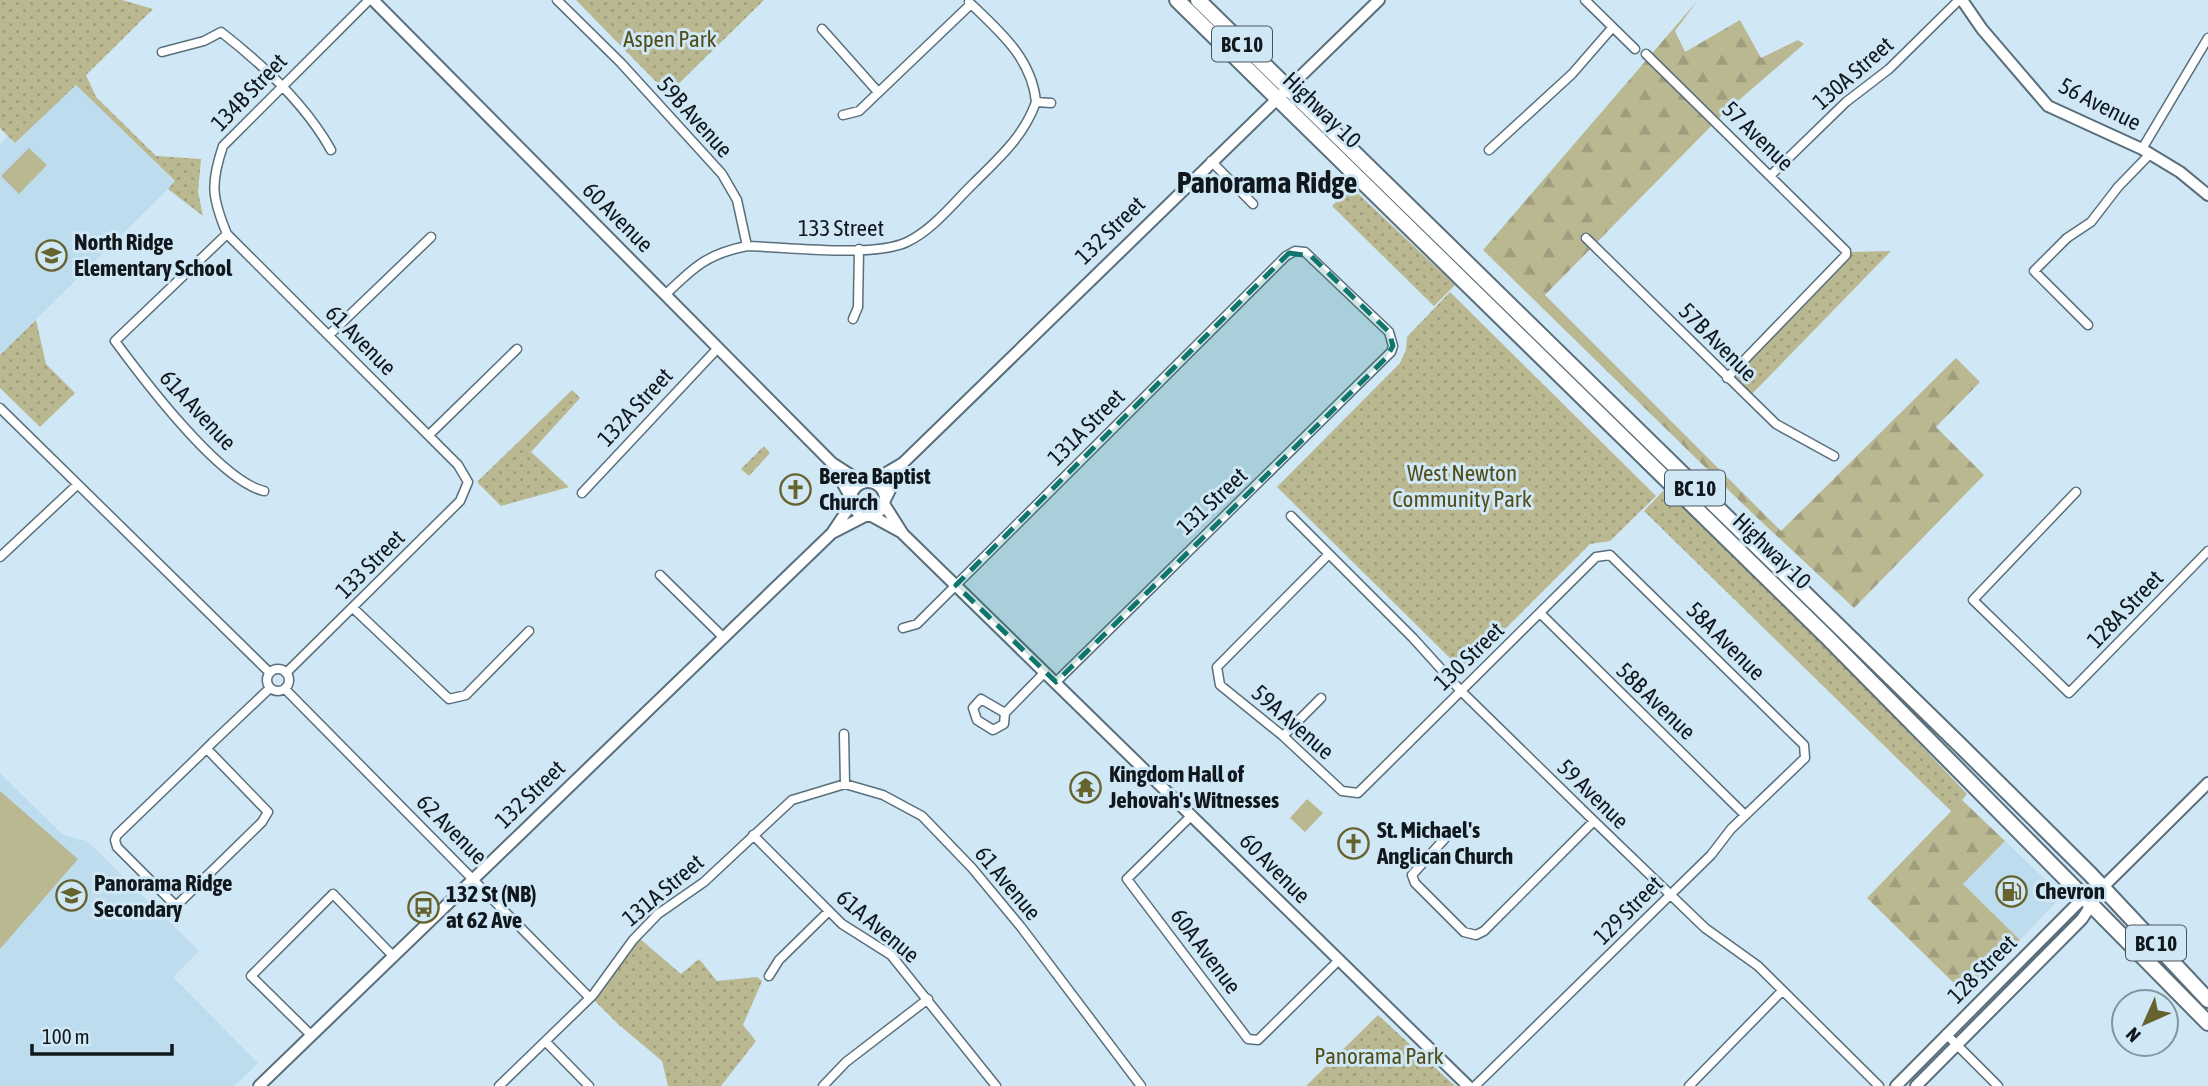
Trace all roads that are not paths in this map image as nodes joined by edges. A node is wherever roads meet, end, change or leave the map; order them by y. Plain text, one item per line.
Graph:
1 (371, 0) edge
2 (557, 0) edge
3 (1177, 0) edge
4 (1198, 0) edge
5 (1379, 0) edge
6 (1585, 0) edge
7 (1960, 0) edge
8 (969, 2) edge
9 (1612, 28) junction
10 (822, 29) dead end
11 (2208, 38) edge
12 (1635, 49) dead end
13 (162, 52) dead end
14 (1646, 54) dead end
15 (279, 87) junction
16 (878, 92) junction
17 (1282, 93) junction
18 (1036, 102) junction
19 (1051, 103) dead end
20 (844, 116) dead end
21 (331, 150) dead end
22 (1489, 150) dead end
23 (2146, 151) junction
24 (1211, 161) junction
25 (1772, 175) junction
26 (2208, 195) edge
27 (1253, 204) dead end
28 (227, 234) junction
29 (431, 237) dead end
30 (1586, 238) dead end
31 (747, 246) junction
32 (859, 249) junction
33 (1295, 251) joint
34 (666, 295) junction
35 (853, 319) dead end
36 (2088, 325) dead end
37 (329, 335) junction
38 (718, 348) junction
39 (517, 349) dead end
40 (1727, 378) junction
41 (0, 408) edge
42 (429, 435) junction
43 (1834, 456) dead end
44 (832, 463) junction
45 (903, 463) junction
46 (466, 475) joint
47 (867, 482) junction
48 (77, 485) junction
49 (264, 491) dead end
50 (2076, 492) dead end
51 (582, 493) dead end
52 (851, 500) junction
53 (884, 502) junction
54 (868, 515) junction
55 (1292, 516) dead end
56 (832, 533) junction
57 (903, 534) junction
58 (2208, 551) edge
59 (1329, 554) junction
60 (1610, 555) joint
61 (0, 557) edge
62 (660, 575) dead end
63 (956, 585) junction
64 (353, 608) junction
65 (1539, 613) junction
66 (903, 628) dead end
67 (529, 631) dead end
68 (723, 637) junction
69 (1045, 672) junction
70 (270, 673) junction
71 (286, 673) junction
72 (1056, 682) junction
73 (270, 688) junction
74 (285, 689) junction
75 (1461, 691) junction
76 (1321, 698) dead end
77 (1005, 713) dead end
78 (844, 734) dead end
79 (1283, 736) junction
80 (207, 749) junction
81 (1805, 758) joint
82 (2208, 783) edge
83 (845, 784) junction
84 (1358, 793) joint
85 (1192, 815) junction
86 (1745, 815) junction
87 (1594, 821) junction
88 (753, 835) junction
89 (1447, 836) dead end
90 (474, 879) junction
91 (2103, 887) junction
92 (1671, 895) junction
93 (2090, 900) junction
94 (829, 911) junction
95 (394, 957) junction
96 (1339, 960) junction
97 (769, 976) dead end
98 (1782, 991) junction
99 (590, 998) junction
100 (928, 999) junction
101 (2208, 1000) edge
102 (2208, 1023) edge
103 (1947, 1034) junction
104 (312, 1036) junction
105 (546, 1042) junction
106 (1957, 1045) junction
107 (259, 1086) edge
108 (499, 1086) edge
109 (589, 1086) edge
110 (823, 1086) edge
111 (996, 1086) edge
112 (1141, 1086) edge
113 (1468, 1086) edge
114 (1475, 1086) edge
115 (1689, 1086) edge
116 (1879, 1086) edge
117 (1896, 1086) edge
118 (1916, 1086) edge
119 (1998, 1086) edge

1 - 15 street, 134B Street
1 - 34 street, 60 Avenue
2 - 31 street, 59B Avenue
3 - 17 highway, Highway 10 / BC 10
4 - 17 highway, Highway 10 / BC 10
5 - 17 street, 132 Street
6 - 9 street
7 - 23 street, 56 Avenue
7 - 25 street, 130A Street
8 - 16 street
8 - 18 street
9 - 12 street
9 - 22 street
10 - 16 street
11 - 23 street
13 - 15 street
14 - 25 street, 57 Avenue
15 - 21 street
15 - 28 street, 134B Street
16 - 20 street
17 - 24 street, 132 Street
17 - 91 highway, Highway 10 / BC 10
17 - 93 highway, Highway 10 / BC 10
18 - 19 street
18 - 32 street, 133 Street
23 - 26 street, 56 Avenue
23 - 36 street
24 - 27 street
24 - 45 street, 132 Street
25 - 40 street, 57 Avenue
28 - 37 street, 61 Avenue
28 - 49 street, 61A Avenue
29 - 37 street
30 - 40 street, 57B Avenue
31 - 32 street, 133 Street
31 - 34 street, 133 Street
32 - 35 street
33 - 63 street, 131A Street
33 - 72 street, 131 Street
34 - 38 street, 60 Avenue
37 - 42 street, 61 Avenue
38 - 44 street, 60 Avenue
38 - 51 street, 132A Street
39 - 42 street
40 - 43 street, 57B Avenue
41 - 48 street
42 - 46 street, 61 Avenue
44 - 47 street, 60 Avenue
44 - 52 street, 60 Avenue
45 - 47 street, 132 Street
45 - 53 street, 132 Street
46 - 64 street, 133 Street
47 - 52 street
47 - 53 street
48 - 61 street
48 - 70 street
50 - 58 street, 128A Street
52 - 54 street
52 - 56 street, 132 Street
53 - 54 street
53 - 57 street, 60 Avenue
54 - 56 street, 132 Street
54 - 57 street, 60 Avenue
55 - 59 street, 59 Avenue
56 - 68 street, 132 Street
57 - 63 street, 60 Avenue
59 - 75 street, 59 Avenue
59 - 79 street, 59A Avenue
60 - 65 street, 130 Street
60 - 81 street, 58A Avenue
62 - 68 street
63 - 66 street, 131A Street
63 - 69 street, 60 Avenue
64 - 67 street
64 - 71 street, 133 Street
65 - 75 street, 130 Street
65 - 86 street, 58B Avenue
68 - 90 street, 132 Street
69 - 72 street, 60 Avenue
69 - 77 street
70 - 71 street
70 - 73 street
71 - 74 street
72 - 85 street, 60 Avenue
73 - 74 street
73 - 80 street
74 - 90 street, 62 Avenue
75 - 84 street, 130 Street
75 - 87 street, 59 Avenue
76 - 79 street
78 - 83 street
79 - 84 street, 59A Avenue
80 - 80 street
81 - 86 street, 129 Street
82 - 91 street, 128 Street
83 - 88 street, 131A Street
83 - 112 street, 61 Avenue
85 - 96 street, 60 Avenue
85 - 96 street, 60A Avenue
86 - 92 street, 129 Street
87 - 89 street
87 - 92 street, 59 Avenue
88 - 94 street, 61A Avenue
88 - 99 street, 131A Street
90 - 95 street, 132 Street
90 - 99 street, 62 Avenue
91 - 93 street, 128 Street
91 - 101 highway, Highway 10 / BC 10
92 - 98 street, 59 Avenue
92 - 114 street, 129 Street
93 - 102 highway, Highway 10 / BC 10
93 - 103 street, 128 Street
93 - 106 street, 128 Street
94 - 97 street
94 - 100 street, 61A Avenue
95 - 104 street, 132 Street
95 - 104 street
96 - 113 street, 60 Avenue
98 - 115 street
98 - 116 street, 59 Avenue
99 - 105 street, 131A Street
100 - 110 street
100 - 111 street, 61A Avenue
103 - 106 street
103 - 117 street, 128 Street
104 - 107 street, 132 Street
105 - 108 street, 131A Street
105 - 109 street
106 - 118 street, 128 Street
106 - 119 street

